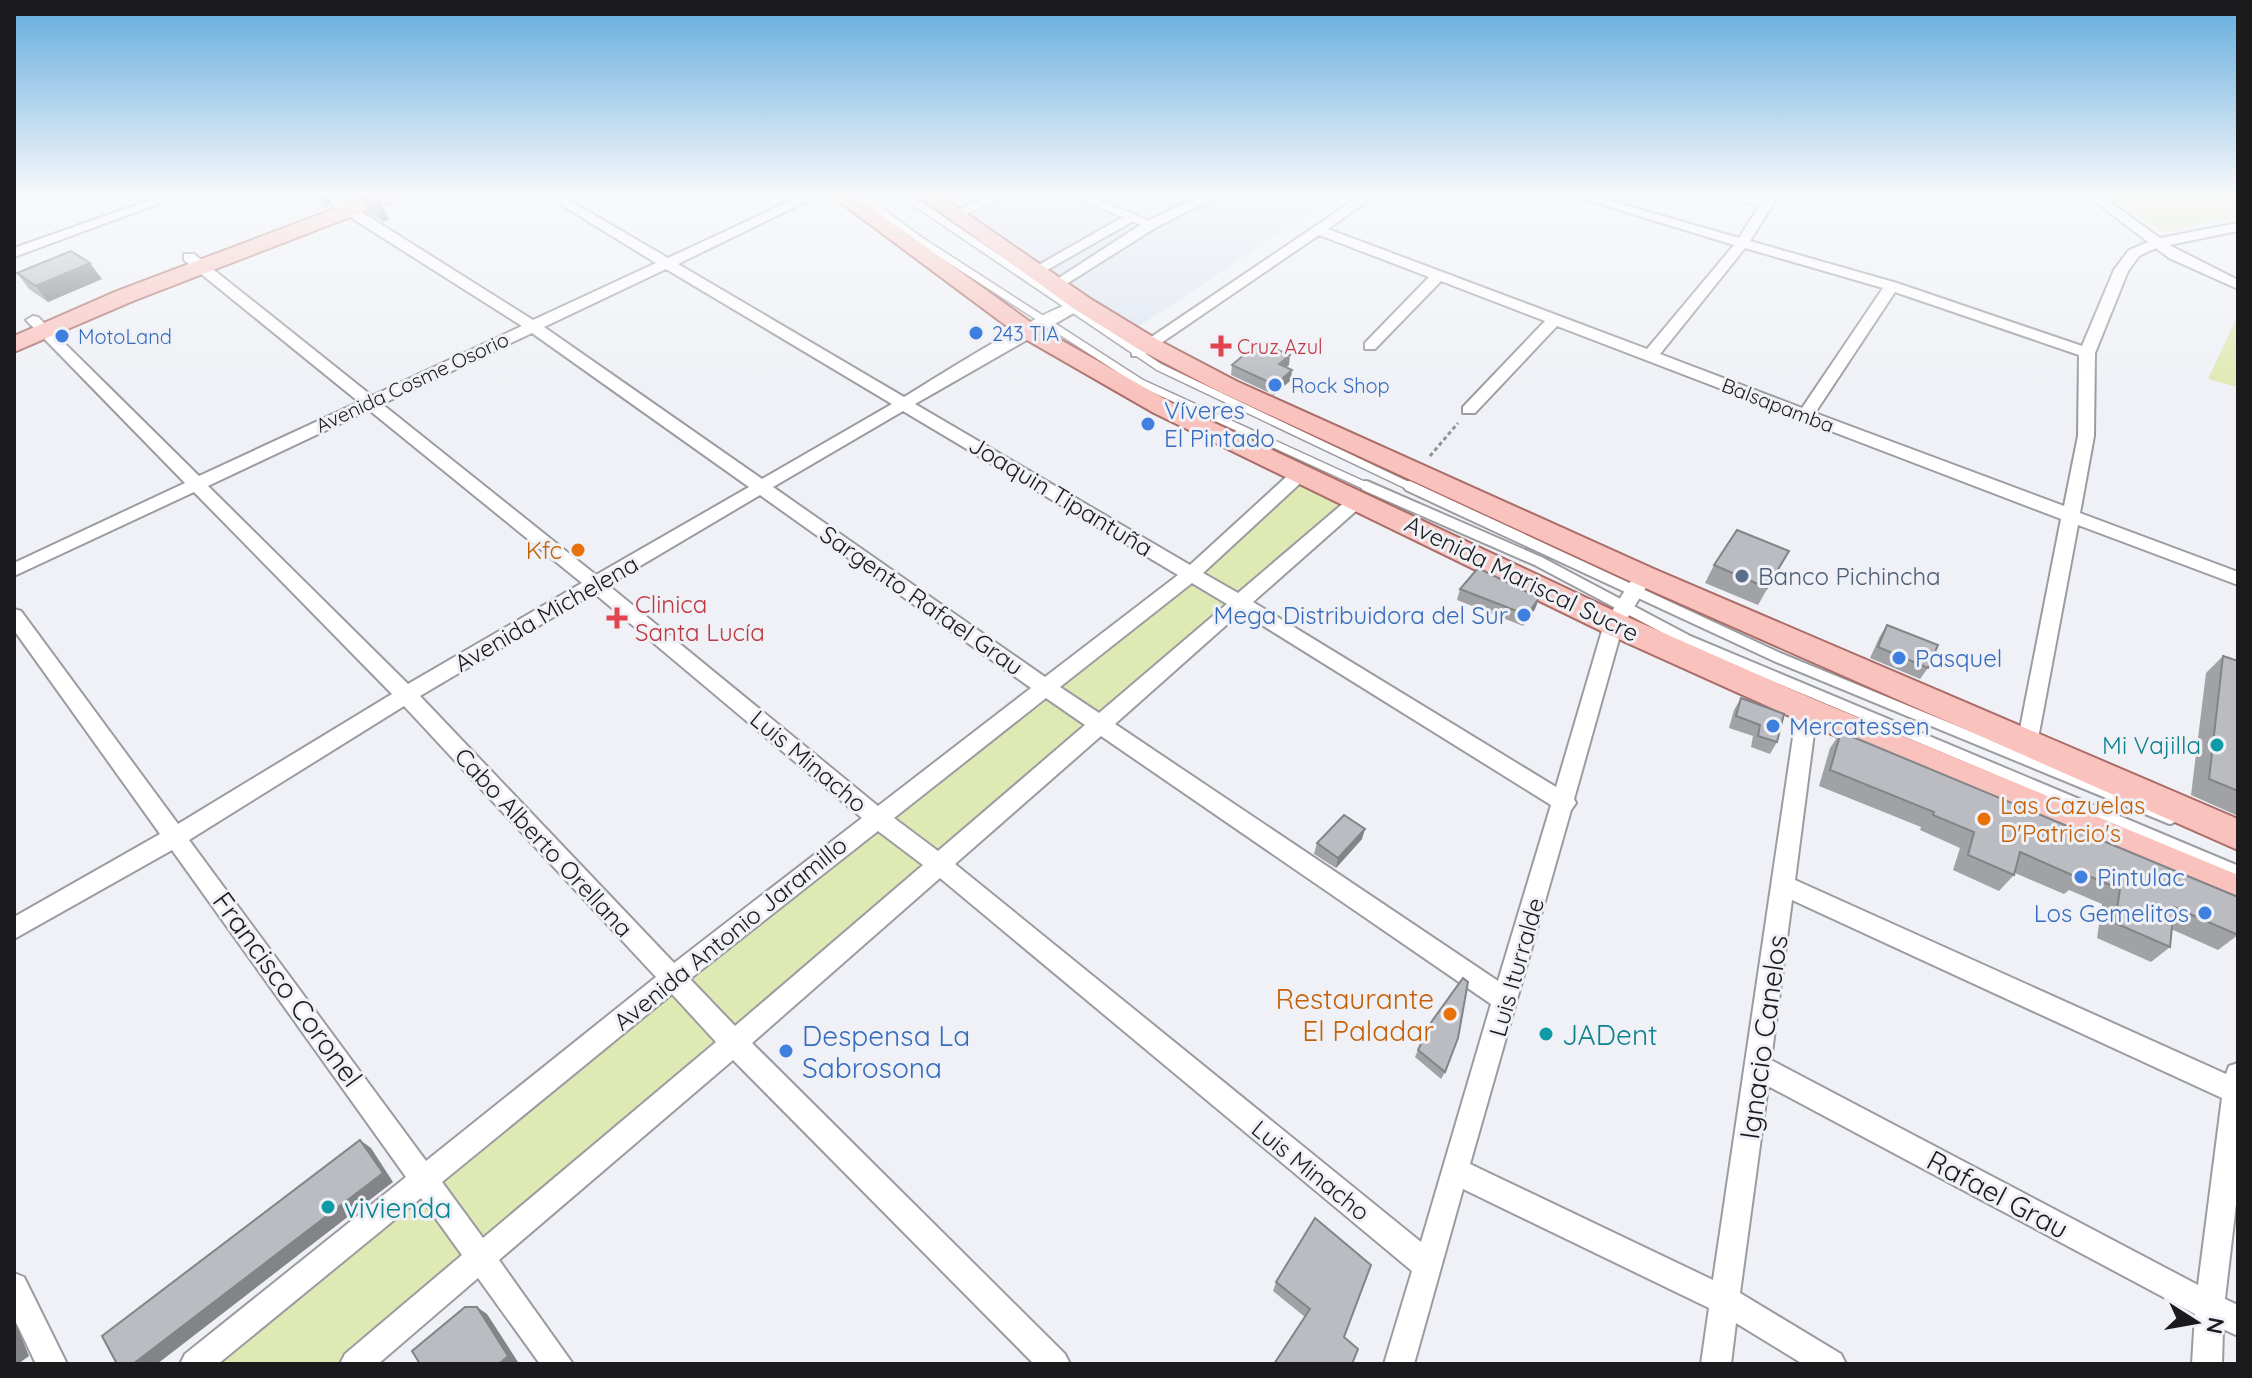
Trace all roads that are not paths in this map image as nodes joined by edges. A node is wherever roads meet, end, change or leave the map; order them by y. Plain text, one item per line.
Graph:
1 (433, 260) edge
2 (658, 260) edge
3 (676, 260) edge
4 (937, 260) edge
5 (947, 260) edge
6 (1005, 260) edge
7 (1020, 260) edge
8 (1054, 260) edge
9 (1094, 260) edge
10 (1273, 260) edge
11 (1397, 260) edge
12 (1728, 260) edge
13 (1802, 260) edge
14 (2128, 260) edge
15 (2190, 260) edge
16 (196, 261) joint
17 (666, 265) junction
18 (1035, 271) junction
19 (1438, 276) junction
20 (1055, 285) junction
21 (2238, 285) edge
22 (1892, 286) junction
23 (1075, 306) junction
24 (1555, 320) junction
25 (532, 326) junction
26 (1035, 326) junction
27 (29, 327) edge
28 (14, 345) edge
29 (1370, 346) dead end
30 (1143, 349) junction
31 (2087, 353) junction
32 (1650, 356) junction
33 (370, 402) junction
34 (907, 404) junction
35 (1469, 410) road end
36 (1805, 415) junction
37 (1302, 472) junction
38 (194, 485) junction
39 (763, 488) junction
40 (1359, 499) junction
41 (2073, 515) junction
42 (14, 570) edge
43 (1191, 574) junction
44 (2238, 579) edge
45 (595, 584) junction
46 (1630, 599) junction
47 (1240, 603) junction
48 (14, 616) edge
49 (1045, 687) junction
50 (406, 695) junction
51 (1807, 710) junction
52 (1101, 726) junction
53 (2027, 744) junction
54 (1565, 803) junction
55 (876, 817) junction
56 (2238, 835) edge
57 (177, 836) junction
58 (2238, 848) edge
59 (940, 865) junction
60 (2238, 871) edge
61 (1785, 886) junction
62 (2238, 892) edge
63 (14, 929) edge
64 (673, 978) junction
65 (1506, 1000) junction
66 (734, 1043) junction
67 (1758, 1067) junction
68 (2237, 1087) edge
69 (1457, 1172) junction
70 (425, 1178) junction
71 (479, 1260) junction
72 (1428, 1266) junction
73 (14, 1287) edge
74 (1726, 1301) junction
75 (2210, 1306) junction
76 (2238, 1321) edge
77 (52, 1364) edge
78 (195, 1364) edge
79 (355, 1364) edge
80 (558, 1364) edge
81 (1055, 1364) edge
82 (1399, 1364) edge
83 (1716, 1364) edge
84 (1831, 1364) edge
85 (2207, 1364) edge

1 - 25 street, Sargento Rafael Grau
2 - 17 street, Joaquin Tipantuña
3 - 17 street, Avenida Cosme Osorio
4 - 26 main road, Avenida Mariscal Sucre
5 - 26 lane
6 - 23 lane
7 - 18 main road, Avenida Mariscal Sucre
8 - 18 street
9 - 20 street
10 - 30 street
11 - 19 street, Balsapamba
12 - 32 street
13 - 22 street
14 - 31 street
15 - 21 street
16 - 27 main road
16 - 33 street, Luis Minacho
17 - 25 street, Avenida Cosme Osorio
17 - 34 street, Joaquin Tipantuña
18 - 20 main road, Avenida Mariscal Sucre
19 - 24 street, Balsapamba
19 - 29 street
20 - 23 main road, Avenida Mariscal Sucre
22 - 31 street
22 - 36 street
23 - 26 street, Avenida Michelena
23 - 30 main road, Avenida Mariscal Sucre
24 - 32 street, Balsapamba
24 - 35 street
25 - 33 street, Avenida Cosme Osorio
25 - 39 street, Sargento Rafael Grau
26 - 34 street, Avenida Michelena
26 - 37 main road, Avenida Mariscal Sucre
26 - 46 lane
27 - 28 main road
27 - 38 street, Cabo Alberto Orellana
30 - 46 lane
30 - 46 main road, Avenida Mariscal Sucre
31 - 41 street
32 - 36 street, Balsapamba
33 - 38 street, Avenida Cosme Osorio
33 - 45 street, Luis Minacho
34 - 39 street, Avenida Michelena
34 - 43 street, Joaquin Tipantuña
36 - 41 street, Balsapamba
37 - 40 main road, Avenida Mariscal Sucre
37 - 43 street, Avenida Antonio Jaramillo
38 - 42 street, Avenida Cosme Osorio
38 - 50 street, Cabo Alberto Orellana
39 - 45 street, Avenida Michelena
39 - 49 street, Sargento Rafael Grau
40 - 46 main road, Avenida Mariscal Sucre
40 - 47 street
41 - 44 street, Balsapamba
41 - 53 street
43 - 47 street, Joaquin Tipantuña
43 - 49 street, Avenida Antonio Jaramillo
45 - 50 street, Avenida Michelena
45 - 55 street, Luis Minacho
46 - 51 main road, Avenida Mariscal Sucre
46 - 53 main road, Avenida Mariscal Sucre
46 - 54 street, Luis Iturralde
46 - 58 lane
46 - 60 lane
47 - 52 street
47 - 54 street, Joaquin Tipantuña
48 - 57 street, Francisco Coronel
49 - 52 street, Sargento Rafael Grau
49 - 55 street, Avenida Antonio Jaramillo
50 - 57 street, Avenida Michelena
50 - 64 street, Cabo Alberto Orellana
51 - 61 street, Ignacio Canelos
51 - 62 main road, Avenida Mariscal Sucre
52 - 59 street
52 - 65 street, Sargento Rafael Grau
53 - 56 main road, Avenida Mariscal Sucre
54 - 65 street, Luis Iturralde
55 - 59 street, Luis Minacho
55 - 64 street, Avenida Antonio Jaramillo
57 - 63 street, Avenida Michelena
57 - 70 street, Francisco Coronel
59 - 66 street
59 - 72 street, Luis Minacho
61 - 67 street, Ignacio Canelos
61 - 68 street
64 - 66 street, Cabo Alberto Orellana
64 - 70 street, Avenida Antonio Jaramillo
65 - 69 street, Luis Iturralde
66 - 71 street
66 - 81 street, Cabo Alberto Orellana
67 - 74 street, Ignacio Canelos
67 - 75 street, Rafael Grau
68 - 75 street
69 - 72 street, Luis Iturralde
69 - 74 street
70 - 71 street, Francisco Coronel
70 - 78 street, Avenida Antonio Jaramillo
71 - 79 street
71 - 80 street, Francisco Coronel
72 - 82 street, Luis Iturralde
73 - 77 street
74 - 83 street, Ignacio Canelos
74 - 84 street
75 - 76 street, Rafael Grau
75 - 85 street

